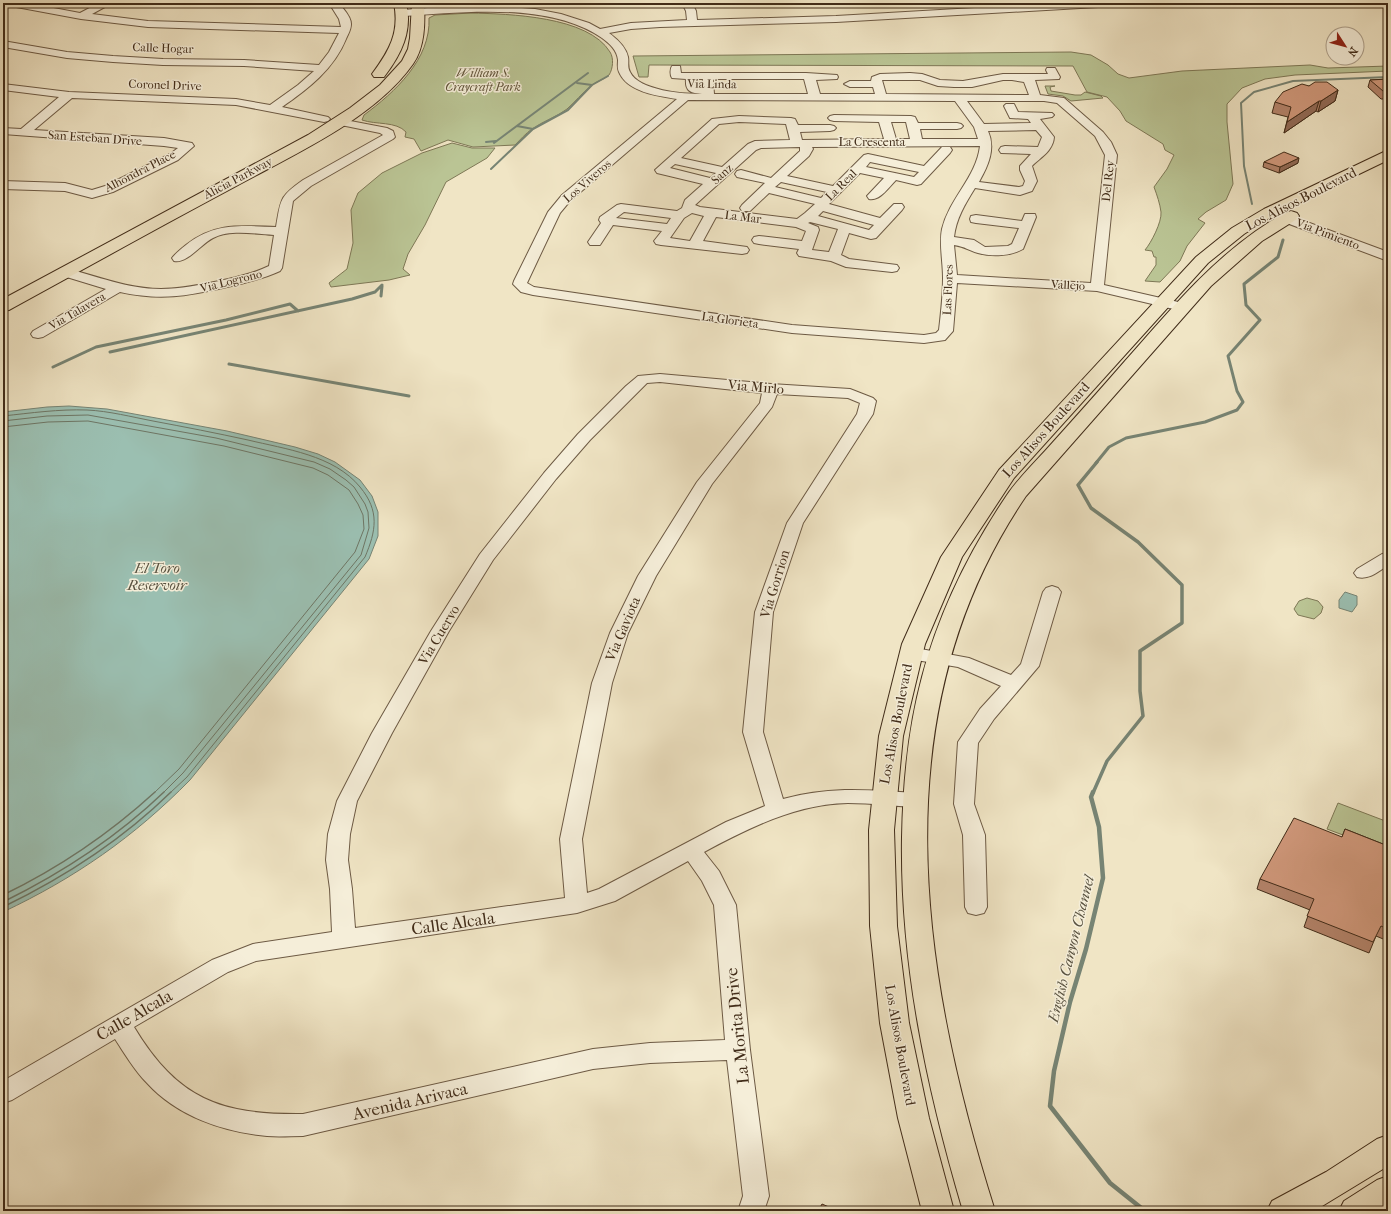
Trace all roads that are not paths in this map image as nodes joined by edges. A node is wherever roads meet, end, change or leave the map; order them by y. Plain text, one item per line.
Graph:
1 (11, 3) edge
2 (107, 3) edge
3 (334, 3) edge
4 (1115, 3) edge
5 (688, 4) edge
6 (402, 8) edge
7 (418, 8) edge
8 (81, 16) junction
9 (692, 23) junction
10 (345, 30) junction
11 (599, 32) junction
12 (3, 44) edge
13 (323, 68) junction
14 (676, 68) dead end
15 (691, 76) junction
16 (713, 76) junction
17 (760, 76) junction
18 (806, 76) junction
19 (863, 76) dead end
20 (1054, 76) dead end
21 (833, 77) dead end
22 (1023, 77) junction
23 (877, 81) junction
24 (850, 84) dead end
25 (3, 87) edge
26 (760, 91) dead end
27 (708, 94) junction
28 (69, 95) junction
29 (685, 97) junction
30 (815, 98) junction
31 (882, 98) junction
32 (959, 98) junction
33 (1036, 98) junction
34 (1056, 99) joint
35 (272, 109) junction
36 (1032, 116) junction
37 (1048, 116) dead end
38 (324, 119) junction
39 (884, 119) junction
40 (767, 120) junction
41 (340, 122) junction
42 (913, 126) junction
43 (956, 126) dead end
44 (1040, 126) junction
45 (1020, 127) junction
46 (979, 128) junction
47 (793, 129) junction
48 (3, 131) edge
49 (23, 133) junction
50 (891, 142) junction
51 (917, 142) junction
52 (985, 142) junction
53 (765, 143) junction
54 (801, 143) junction
55 (874, 143) junction
56 (188, 146) joint
57 (946, 150) dead end
58 (1005, 150) dead end
59 (1041, 152) junction
60 (1388, 154) edge
61 (868, 158) junction
62 (672, 160) junction
63 (1388, 168) edge
64 (857, 169) junction
65 (927, 170) junction
66 (725, 171) junction
67 (741, 174) dead end
68 (893, 176) junction
69 (712, 182) junction
70 (773, 183) junction
71 (970, 184) junction
72 (3, 185) edge
73 (836, 190) junction
74 (1020, 191) junction
75 (873, 196) dead end
76 (1025, 203) dead end
77 (822, 204) junction
78 (898, 207) dead end
79 (746, 208) dead end
80 (686, 210) junction
81 (1269, 212) junction
82 (712, 213) junction
83 (1287, 218) junction
84 (976, 219) dead end
85 (609, 220) junction
86 (804, 220) junction
87 (883, 223) junction
88 (844, 227) junction
89 (670, 228) junction
90 (282, 231) junction
91 (759, 240) dead end
92 (947, 240) junction
93 (595, 242) dead end
94 (695, 244) junction
95 (807, 246) junction
96 (742, 250) dead end
97 (834, 257) junction
98 (1388, 257) edge
99 (179, 258) dead end
100 (892, 268) dead end
101 (65, 272) junction
102 (950, 279) junction
103 (522, 287) joint
104 (1097, 287) junction
105 (117, 288) junction
106 (3, 292) edge
107 (1163, 302) junction
108 (3, 306) edge
109 (1182, 307) junction
110 (38, 334) dead end
111 (940, 337) joint
112 (643, 379) joint
113 (771, 389) junction
114 (868, 401) joint
115 (1388, 558) edge
116 (1364, 573) dead end
117 (1052, 592) dead end
118 (910, 653) junction
119 (939, 658) junction
120 (1014, 684) junction
121 (883, 797) junction
122 (916, 800) junction
123 (776, 810) junction
124 (691, 850) junction
125 (577, 905) junction
126 (976, 907) dead end
127 (344, 939) junction
128 (119, 1024) junction
129 (738, 1050) junction
130 (3, 1093) edge
131 (1388, 1149) edge
132 (1388, 1190) edge
133 (750, 1211) edge
134 (938, 1211) edge
135 (979, 1211) edge
136 (1283, 1211) edge
137 (1355, 1211) edge

1 - 8 street
2 - 8 street
3 - 10 street
4 - 9 street
5 - 9 street
6 - 7 street, Via Linda
6 - 38 main road, Alicia Parkway
7 - 11 street, Via Linda
7 - 41 main road, Alicia Parkway
8 - 10 street
9 - 11 street
10 - 13 street
11 - 29 street, Via Linda
12 - 13 street, Calle Hogar
13 - 35 street
14 - 15 street
15 - 16 street
15 - 27 street
16 - 17 street
16 - 27 street
17 - 18 street
17 - 26 street
18 - 21 street
18 - 30 street
19 - 23 street
20 - 22 street
22 - 23 street
22 - 33 street
23 - 24 street
23 - 31 street
25 - 28 street, Coronel Drive
27 - 29 street, Via Linda
27 - 30 street, Via Linda
28 - 35 street, Coronel Drive
28 - 49 street
29 - 103 street, Los Viveros
30 - 31 street, Via Linda
31 - 32 street, Via Linda
32 - 33 street, Via Linda
32 - 46 street
33 - 34 street, Via Linda
34 - 104 street, Del Rey
35 - 38 street, Coronel Drive
36 - 37 street
36 - 44 street
36 - 45 street
38 - 41 main road
38 - 106 main road, Alicia Parkway
39 - 42 street
39 - 47 street
39 - 50 street
40 - 47 street
40 - 53 street
40 - 62 street
41 - 90 street, Via Logrono
41 - 101 main road, Alicia Parkway
42 - 43 street
42 - 51 street
44 - 45 street
44 - 59 street
45 - 46 street
46 - 52 street
47 - 54 street
48 - 49 street, San Esteban Drive
49 - 56 street, San Esteban Drive
50 - 51 street, La Crescenta
50 - 55 street, La Crescenta
51 - 52 street, La Crescenta
52 - 71 street, Las Flores
53 - 54 street, La Crescenta
53 - 66 street, Sanz
54 - 55 street, La Crescenta
54 - 70 street
55 - 61 street, La Real
56 - 72 street, Alhondra Place
57 - 65 street
58 - 59 street
59 - 74 street
60 - 81 main road, Los Alisos Boulevard
61 - 64 street, La Real
61 - 65 street
62 - 66 street
62 - 69 street
63 - 83 main road, Los Alisos Boulevard
64 - 68 street
64 - 73 street, La Real
65 - 68 street
66 - 69 street, Sanz
67 - 70 street
68 - 75 street
69 - 80 street, Sanz
70 - 73 street
70 - 77 street
70 - 79 street
71 - 74 street
71 - 92 street, Las Flores
73 - 77 street, La Real
74 - 76 street
77 - 86 street, La Real
77 - 87 street
78 - 87 street
80 - 82 street, La Mar
80 - 85 street, La Mar
80 - 89 street, Sanz
81 - 83 street, Via Pimiento
81 - 107 main road, Los Alisos Boulevard
82 - 86 street, La Mar
82 - 94 street
83 - 98 street, Via Pimiento
83 - 109 main road, Los Alisos Boulevard
84 - 92 street
85 - 89 street
85 - 93 street
86 - 88 street, La Mar
86 - 95 street
87 - 88 street, La Mar
88 - 97 street
89 - 94 street, Sanz
90 - 99 street
90 - 105 street, Via Logrono
91 - 95 street
92 - 102 street, Las Flores
94 - 96 street
95 - 97 street
97 - 100 street
101 - 105 street, Via Logrono
101 - 108 main road, Alicia Parkway
102 - 104 street, Vallejo
102 - 111 street, Las Flores
103 - 111 street, La Glorieta
104 - 107 street, Vallejo
105 - 110 street, Via Talavera
107 - 109 street, Vallejo
107 - 118 main road, Los Alisos Boulevard
109 - 119 main road, Los Alisos Boulevard
112 - 113 street, Via Mirlo
112 - 127 street, Via Cuervo
113 - 114 street, Via Mirlo
113 - 125 street, Via Gaviota
114 - 123 street, Via Gorrion
115 - 116 street
117 - 120 street
118 - 119 street
118 - 121 main road, Los Alisos Boulevard
119 - 120 street
119 - 122 main road, Los Alisos Boulevard
120 - 126 street
121 - 122 street, Calle Alcala
121 - 123 street, Calle Alcala
121 - 134 main road, Los Alisos Boulevard
122 - 135 main road, Los Alisos Boulevard
123 - 124 street, Calle Alcala
124 - 125 street, Calle Alcala
124 - 129 street, La Morita Drive
125 - 127 street, Calle Alcala
127 - 128 street, Calle Alcala
128 - 129 street, Avenida Arivaca
128 - 130 street, Calle Alcala
129 - 133 street, La Morita Drive
131 - 136 main road
132 - 137 main road

